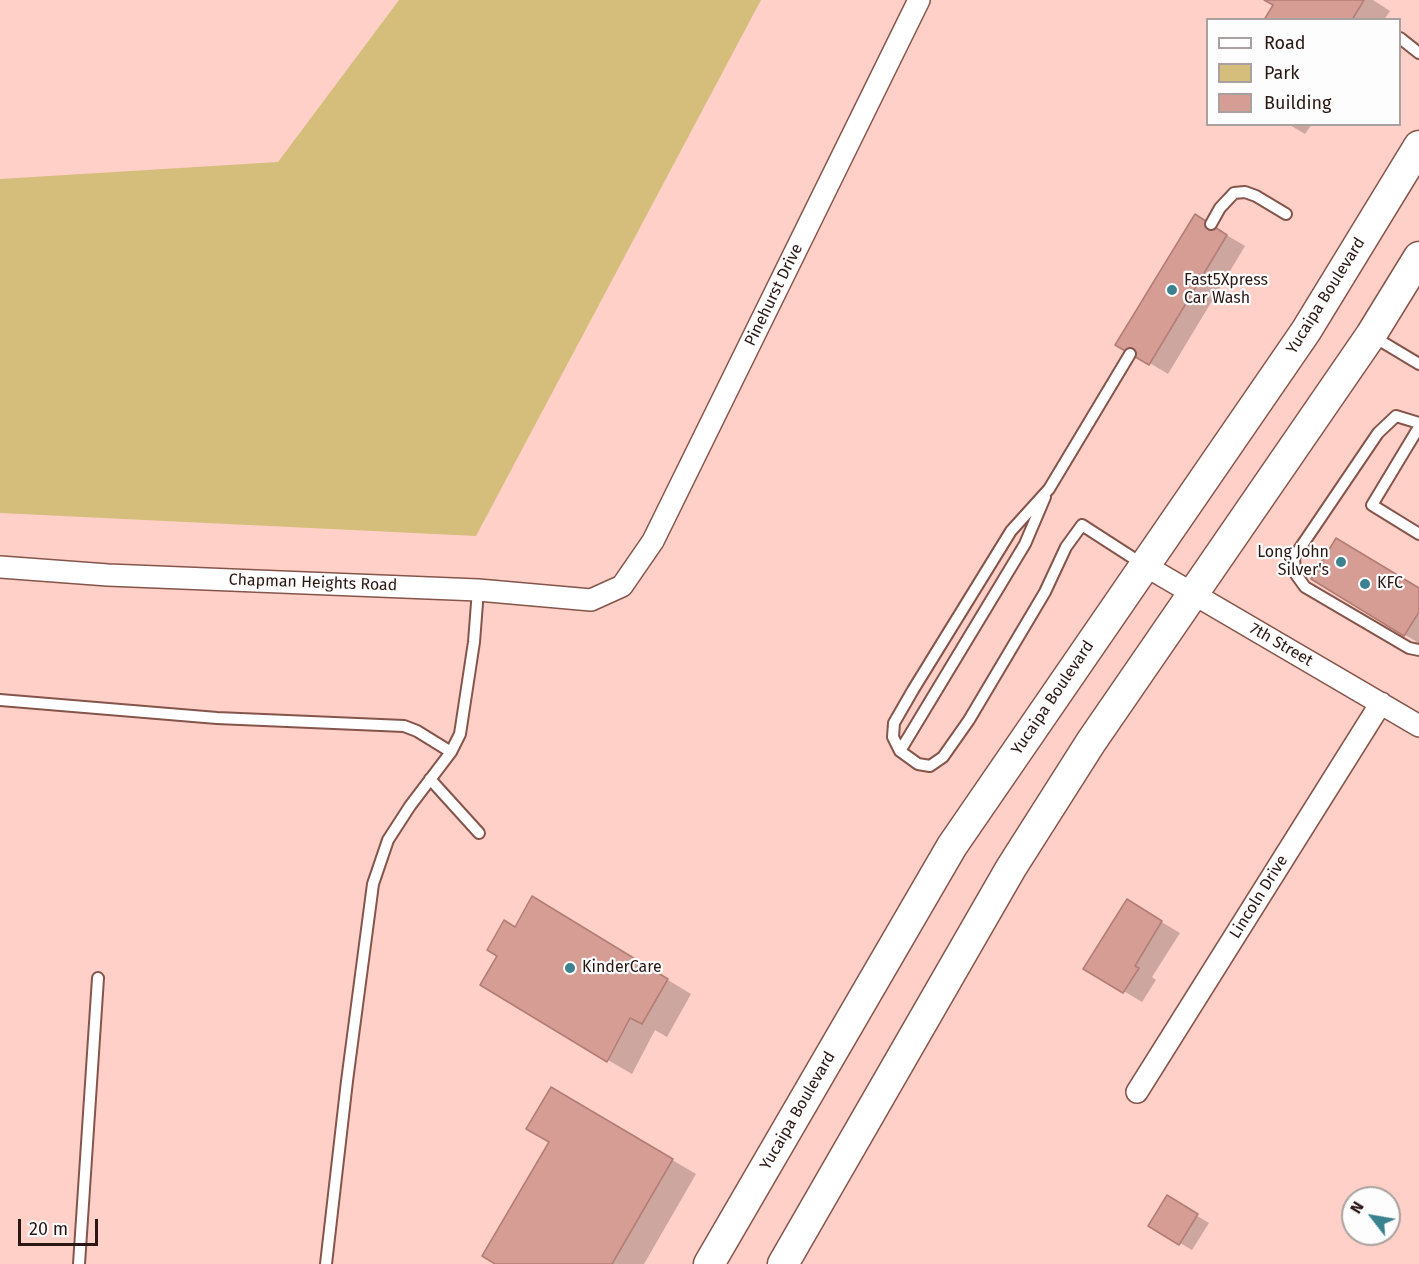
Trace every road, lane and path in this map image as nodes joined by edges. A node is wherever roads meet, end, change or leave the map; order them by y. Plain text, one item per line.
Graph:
1 (919, 0) edge
2 (1401, 39) edge
3 (1419, 53) edge
4 (1419, 146) edge
5 (1286, 214) dead end
6 (1211, 224) dead end
7 (1419, 257) edge
8 (1371, 335) junction
9 (1130, 354) dead end
10 (1419, 364) edge
11 (1419, 425) edge
12 (1408, 445) junction
13 (1419, 452) edge
14 (1049, 489) junction
15 (1419, 534) edge
16 (1144, 565) junction
17 (0, 567) edge
18 (622, 586) joint
19 (478, 590) junction
20 (1192, 594) junction
21 (1419, 650) edge
22 (0, 700) edge
23 (1381, 703) junction
24 (1419, 726) edge
25 (451, 752) junction
26 (900, 752) junction
27 (430, 779) junction
28 (479, 833) dead end
29 (98, 978) dead end
30 (1137, 1092) dead end
31 (80, 1264) edge
32 (326, 1264) edge
33 (710, 1264) edge
34 (783, 1264) edge

1 - 18 street, Pinehurst Drive
2 - 3 lane
4 - 16 main road, Yucaipa Boulevard
5 - 6 lane
7 - 8 main road
8 - 10 lane
8 - 20 main road
9 - 14 lane
11 - 12 lane
11 - 21 lane
12 - 13 lane
12 - 15 lane
14 - 26 lane
14 - 26 lane
16 - 20 street, 7th Street
16 - 26 lane
16 - 33 main road, Yucaipa Boulevard
17 - 19 street, Chapman Heights Road
18 - 19 street, Chapman Heights Road
19 - 25 lane
20 - 23 street, 7th Street
20 - 34 main road
22 - 25 lane
23 - 24 street, 7th Street
23 - 30 street, Lincoln Drive
25 - 27 lane
27 - 28 lane
27 - 32 lane
29 - 31 lane

